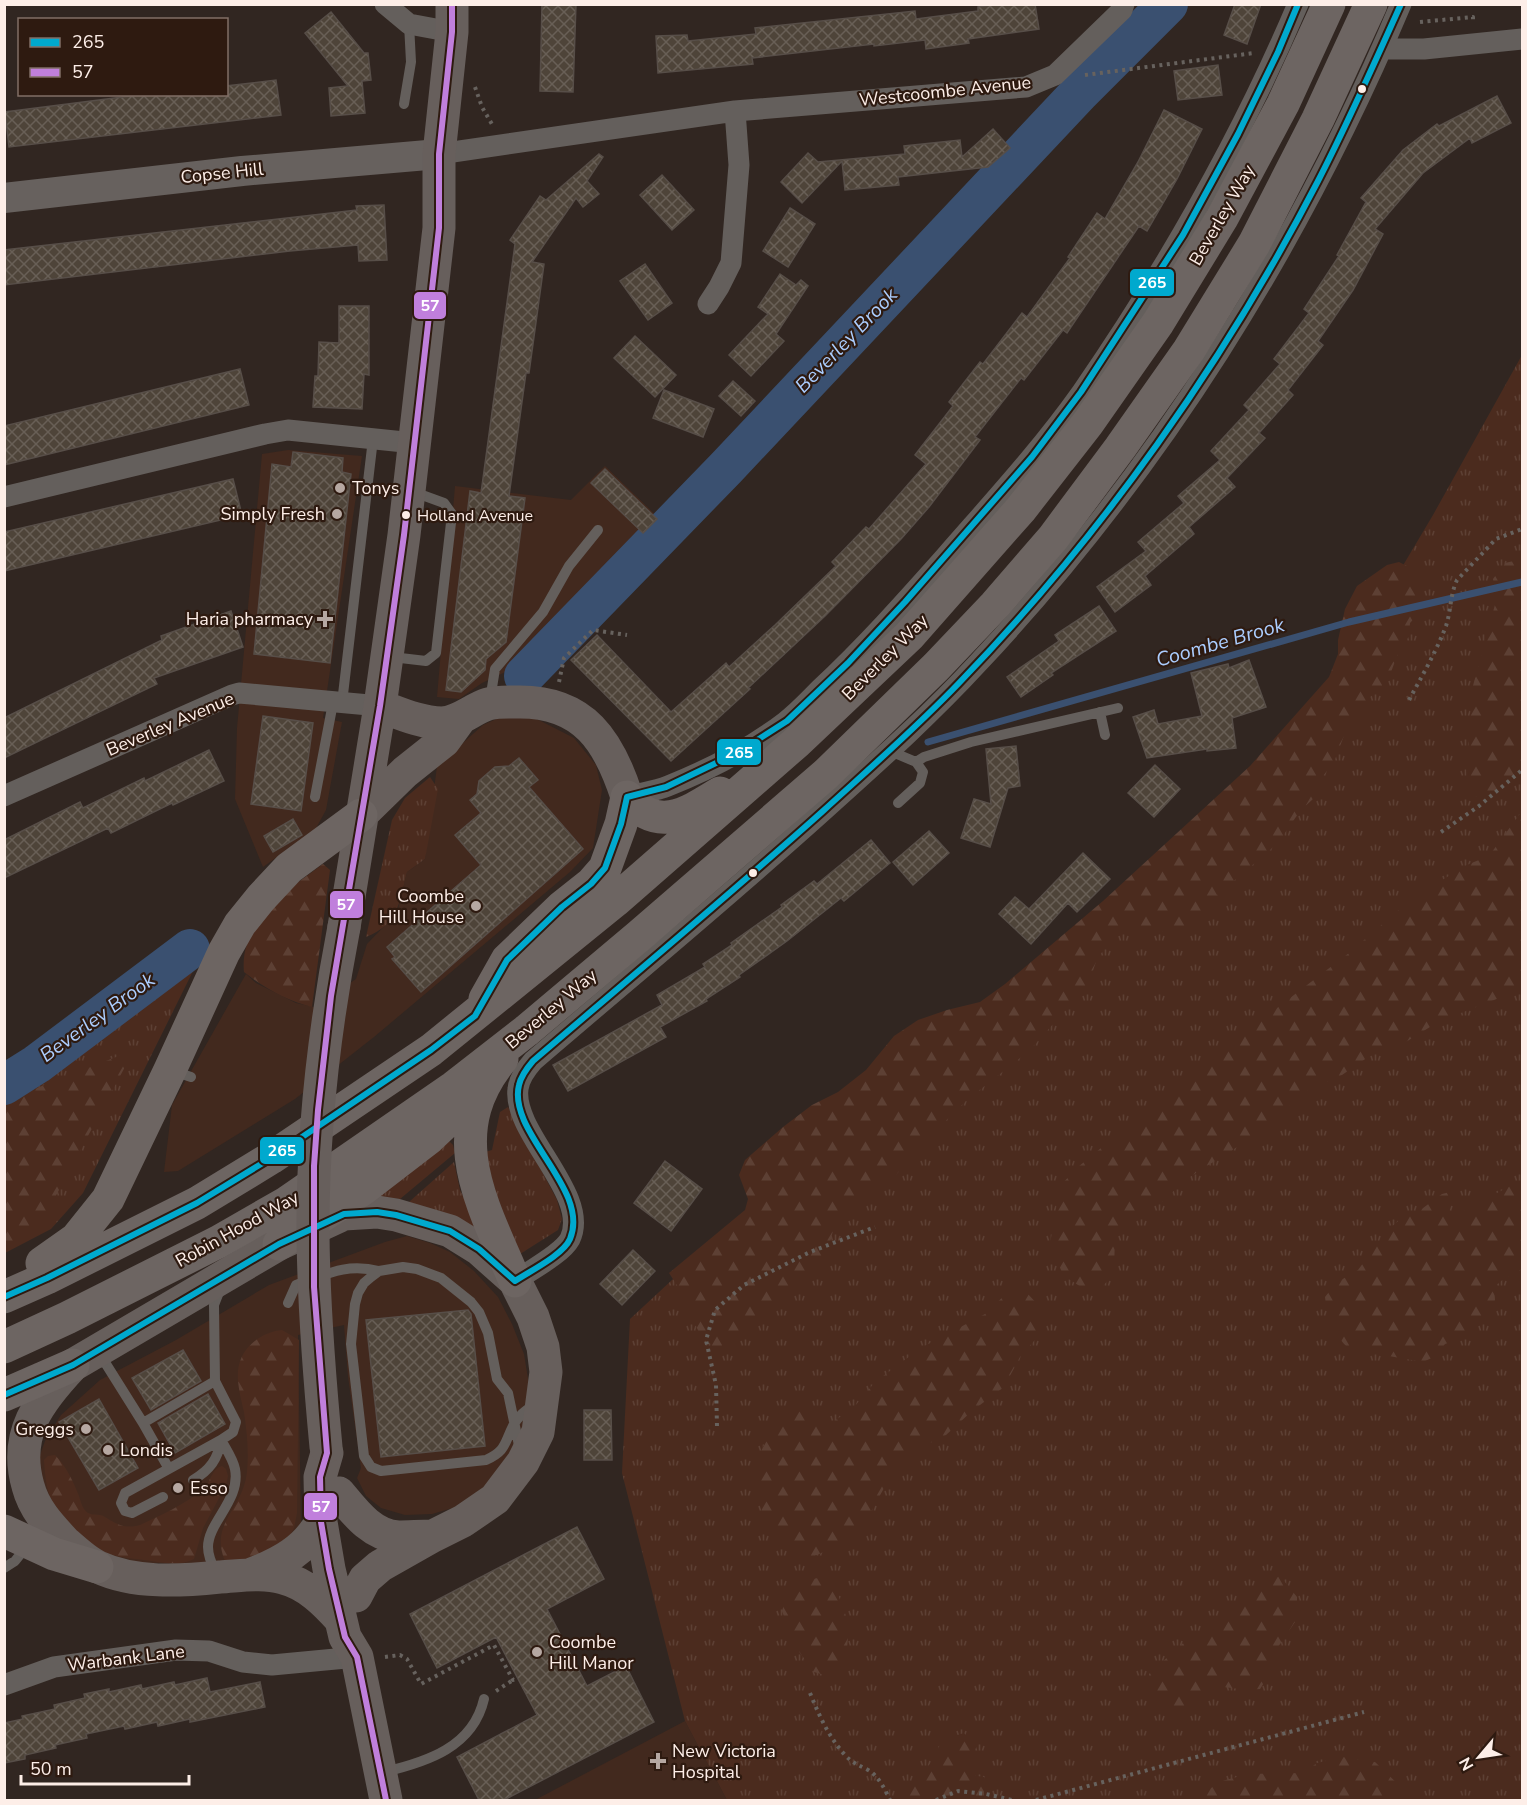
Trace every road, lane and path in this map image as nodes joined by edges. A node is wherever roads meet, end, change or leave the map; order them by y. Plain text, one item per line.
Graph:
1 (385, 4) edge
2 (1124, 4) edge
3 (1298, 4) edge
4 (1329, 4) edge
5 (1371, 4) edge
6 (1401, 4) edge
7 (452, 18) edge
8 (409, 24) junction
9 (1522, 39) edge
10 (1382, 48) junction
11 (1278, 52) junction
12 (1094, 74) dead end
13 (475, 78) dead end
14 (404, 104) dead end
15 (735, 111) junction
16 (497, 144) junction
17 (440, 154) junction
18 (4, 198) edge
19 (708, 304) dead end
20 (372, 439) junction
21 (414, 443) junction
22 (408, 490) junction
23 (4, 497) edge
24 (1522, 529) edge
25 (598, 530) dead end
26 (627, 635) dead end
27 (387, 656) junction
28 (557, 688) dead end
29 (1409, 700) dead end
30 (338, 703) junction
31 (489, 703) junction
32 (380, 706) junction
33 (1118, 708) dead end
34 (1100, 712) junction
35 (460, 719) junction
36 (1105, 735) dead end
37 (797, 742) junction
38 (890, 751) junction
39 (916, 762) junction
40 (1522, 770) edge
41 (4, 796) edge
42 (315, 797) dead end
43 (627, 797) junction
44 (898, 802) dead end
45 (361, 815) junction
46 (1442, 832) dead end
47 (475, 1016) junction
48 (468, 1087) junction
49 (875, 1227) dead end
50 (279, 1244) junction
51 (379, 1271) junction
52 (226, 1276) junction
53 (515, 1281) junction
54 (4, 1286) edge
55 (4, 1297) edge
56 (288, 1303) dead end
57 (4, 1347) edge
58 (81, 1361) junction
59 (215, 1381) junction
60 (4, 1395) edge
61 (542, 1399) junction
62 (143, 1423) junction
63 (513, 1425) junction
64 (717, 1426) dead end
65 (220, 1440) junction
66 (327, 1450) junction
67 (523, 1462) junction
68 (169, 1468) junction
69 (193, 1480) dead end
70 (339, 1493) junction
71 (163, 1497) dead end
72 (321, 1522) junction
73 (32, 1534) edge
74 (433, 1536) junction
75 (97, 1567) joint
76 (4, 1568) edge
77 (252, 1574) junction
78 (217, 1578) junction
79 (348, 1608) junction
80 (369, 1658) junction
81 (518, 1678) dead end
82 (4, 1686) edge
83 (810, 1693) dead end
84 (484, 1699) dead end
85 (1364, 1712) dead end
86 (383, 1786) edge
87 (890, 1800) edge
88 (936, 1800) edge
89 (1012, 1800) edge
90 (1036, 1800) edge

1 - 8 street
2 - 15 street, Westcoombe Avenue
3 - 11 street, Beverley Way
4 - 37 highway, Beverley Way
5 - 48 highway, Beverley Way
6 - 10 street, Beverley Way
7 - 8 street
7 - 17 main road
8 - 14 lane
9 - 10 street
10 - 38 street, Beverley Way
11 - 12 path
11 - 43 street, Beverley Way
13 - 16 path
15 - 16 street, Westcoombe Avenue
15 - 19 street
16 - 17 street, Westcoombe Avenue
17 - 18 street, Copse Hill
17 - 21 main road
20 - 21 street
20 - 23 street
20 - 30 lane
21 - 22 main road
22 - 27 main road
22 - 27 lane
24 - 29 path
25 - 31 lane
26 - 28 path
27 - 32 main road
30 - 32 street, Beverley Avenue
30 - 41 street, Beverley Avenue
30 - 42 lane
31 - 35 main road
31 - 43 main road
32 - 35 main road
32 - 45 main road
33 - 34 lane
34 - 36 lane
34 - 39 lane
35 - 45 main road
37 - 43 highway
37 - 47 highway, Beverley Way
38 - 39 lane
38 - 53 street, Beverley Way
39 - 44 lane
40 - 46 path
43 - 47 highway
45 - 54 highway
45 - 66 main road, bridge
47 - 55 highway, Beverley Way
48 - 50 highway
48 - 53 highway
48 - 57 highway, Robin Hood Way
49 - 64 path
50 - 52 main road
50 - 53 main road
51 - 56 lane
51 - 63 lane
51 - 63 lane
52 - 58 main road
52 - 59 lane
53 - 61 main road
58 - 60 highway
58 - 62 lane
58 - 73 main road
59 - 62 lane
59 - 65 lane
61 - 63 lane
61 - 67 main road
62 - 68 lane
63 - 67 lane
65 - 68 lane
65 - 69 lane
65 - 78 lane
66 - 70 main road
66 - 72 main road
67 - 74 main road
68 - 71 lane
70 - 74 main road
70 - 79 main road
72 - 77 main road
72 - 79 main road
73 - 75 highway
73 - 76 lane
74 - 79 main road
75 - 78 main road
77 - 78 main road
77 - 79 main road
79 - 80 main road
80 - 81 path
80 - 82 street, Warbank Lane
80 - 86 main road
83 - 87 path
84 - 86 lane
85 - 90 path
88 - 89 path

